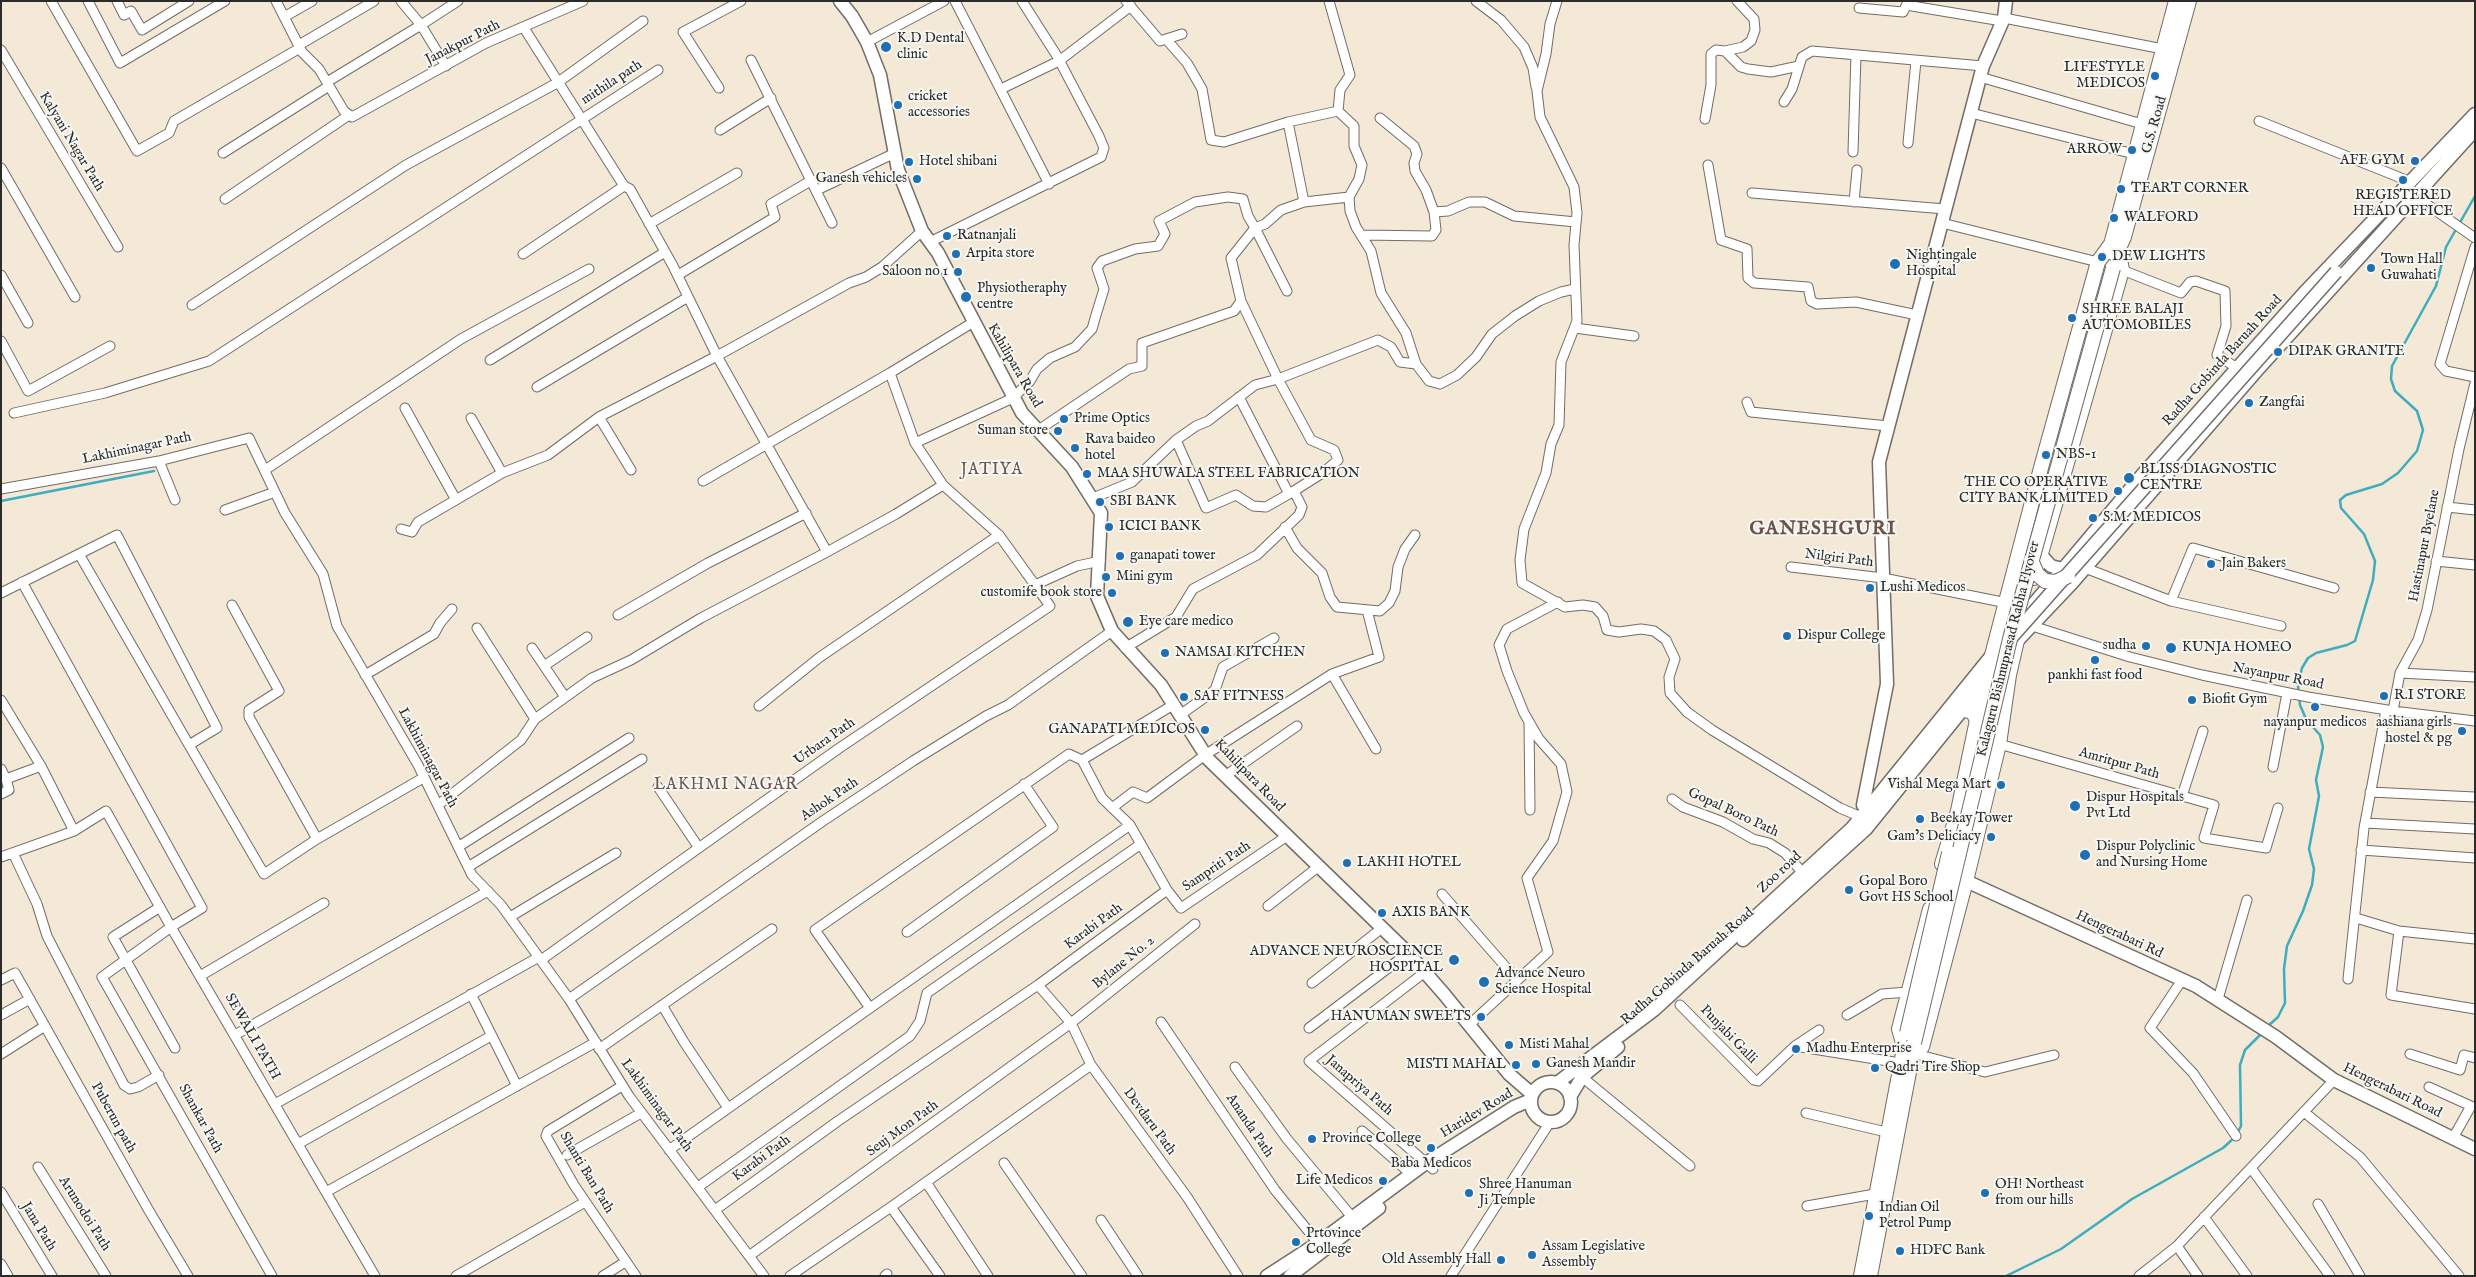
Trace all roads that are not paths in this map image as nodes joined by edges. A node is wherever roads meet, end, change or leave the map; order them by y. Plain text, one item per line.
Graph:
1 (51, 1) edge
2 (88, 1) edge
3 (117, 1) edge
4 (189, 1) edge
5 (225, 1) edge
6 (276, 1) edge
7 (312, 1) edge
8 (374, 1) edge
9 (401, 1) edge
10 (458, 1) edge
11 (582, 1) edge
12 (741, 1) edge
13 (840, 1) edge
14 (944, 1) edge
15 (954, 1) edge
16 (1022, 1) edge
17 (1329, 1) edge
18 (1476, 1) edge
19 (1557, 1) edge
20 (1738, 1) edge
21 (2006, 1) edge
22 (2176, 1) edge
23 (2189, 1) edge
24 (1907, 3) edge
25 (1128, 4) edge
26 (1859, 8) dead end
27 (284, 17) junction
28 (2003, 19) junction
29 (643, 21) dead end
30 (421, 24) junction
31 (524, 28) junction
32 (1182, 34) dead end
33 (1166, 39) junction
34 (868, 42) junction
35 (300, 47) junction
36 (2163, 49) junction
37 (1, 50) edge
38 (1726, 51) junction
39 (1856, 56) junction
40 (751, 60) dead end
41 (1059, 61) junction
42 (1916, 61) junction
43 (446, 66) junction
44 (1799, 66) junction
45 (658, 70) dead end
46 (1982, 72) junction
47 (557, 83) junction
48 (328, 84) junction
49 (719, 88) dead end
50 (1001, 89) junction
51 (1537, 91) junction
52 (771, 98) junction
53 (1784, 102) dead end
54 (1338, 111) junction
55 (1970, 113) junction
56 (2475, 114) edge
57 (349, 115) junction
58 (1380, 118) dead end
59 (582, 119) junction
60 (1705, 119) dead end
61 (2259, 121) dead end
62 (1288, 122) junction
63 (2142, 124) junction
64 (720, 130) dead end
65 (2475, 130) edge
66 (1908, 143) dead end
67 (223, 152) dead end
68 (1853, 152) dead end
69 (895, 153) junction
70 (2134, 154) junction
71 (1708, 165) dead end
72 (1, 168) edge
73 (1857, 170) dead end
74 (737, 173) dead end
75 (812, 180) junction
76 (1049, 184) junction
77 (624, 186) junction
78 (2410, 189) junction
79 (817, 190) junction
80 (1752, 193) dead end
81 (1349, 197) junction
82 (225, 199) dead end
83 (1304, 202) junction
84 (1854, 202) junction
85 (1945, 209) junction
86 (1434, 212) junction
87 (1576, 222) junction
88 (832, 223) dead end
89 (1942, 223) junction
90 (649, 224) junction
91 (1255, 228) junction
92 (922, 231) junction
93 (1361, 235) junction
94 (2475, 238) edge
95 (2355, 241) junction
96 (930, 242) junction
97 (2115, 246) junction
98 (118, 247) dead end
99 (2475, 247) edge
100 (665, 252) junction
101 (2365, 252) junction
102 (523, 254) dead end
103 (2110, 266) junction
104 (589, 269) dead end
105 (2338, 269) junction
106 (1, 275) edge
107 (678, 275) junction
108 (1576, 289) junction
109 (1286, 291) dead end
110 (688, 296) junction
111 (75, 297) dead end
112 (1241, 301) junction
113 (192, 305) dead end
114 (1917, 315) junction
115 (28, 323) dead end
116 (972, 323) junction
117 (1575, 328) junction
118 (1634, 336) dead end
119 (1, 341) edge
120 (110, 346) dead end
121 (717, 356) junction
122 (490, 360) dead end
123 (1416, 364) junction
124 (2237, 368) junction
125 (890, 373) junction
126 (2475, 377) edge
127 (1278, 378) junction
128 (2475, 383) edge
129 (538, 387) dead end
130 (1239, 397) junction
131 (1013, 398) junction
132 (1747, 402) dead end
133 (405, 408) dead end
134 (14, 413) dead end
135 (598, 417) junction
136 (471, 418) dead end
137 (1888, 426) junction
138 (1038, 431) junction
139 (1176, 440) junction
140 (767, 443) junction
141 (915, 443) junction
142 (159, 462) junction
143 (264, 470) junction
144 (631, 470) dead end
145 (502, 473) junction
146 (703, 481) dead end
147 (943, 485) junction
148 (1, 489) edge
149 (275, 492) junction
150 (1292, 492) junction
151 (1093, 498) junction
152 (175, 500) dead end
153 (456, 500) junction
154 (2447, 507) junction
155 (225, 510) dead end
156 (2475, 510) edge
157 (806, 513) junction
158 (1285, 527) junction
159 (401, 530) dead end
160 (999, 535) junction
161 (1415, 535) dead end
162 (2022, 537) junction
163 (827, 552) junction
164 (2039, 552) junction
165 (79, 554) junction
166 (1100, 561) junction
167 (2436, 561) junction
168 (2475, 565) edge
169 (1791, 568) dead end
170 (2085, 568) junction
171 (2065, 572) junction
172 (1883, 578) junction
173 (22, 582) junction
174 (1035, 585) junction
175 (2334, 588) dead end
176 (1, 593) edge
177 (2171, 601) junction
178 (1558, 602) junction
179 (2007, 603) junction
180 (232, 604) dead end
181 (452, 609) dead end
182 (1367, 610) junction
183 (618, 615) dead end
184 (2025, 622) junction
185 (2281, 626) dead end
186 (477, 628) dead end
187 (1112, 632) junction
188 (587, 637) dead end
189 (1274, 638) dead end
190 (2010, 641) junction
191 (532, 648) dead end
192 (1126, 648) junction
193 (1993, 654) junction
194 (544, 666) junction
195 (2400, 673) junction
196 (1332, 674) junction
197 (366, 675) junction
198 (2009, 675) junction
199 (2475, 677) edge
200 (1986, 682) junction
201 (2290, 694) junction
202 (565, 697) junction
203 (1, 700) edge
204 (759, 706) dead end
205 (1176, 710) junction
206 (1964, 710) junction
207 (2389, 711) junction
208 (535, 719) junction
209 (1978, 721) junction
210 (2475, 721) edge
211 (1529, 722) junction
212 (1296, 726) dead end
213 (2202, 731) dead end
214 (629, 738) dead end
215 (190, 744) junction
216 (1998, 744) junction
217 (1376, 748) dead end
218 (1206, 755) junction
219 (642, 759) dead end
220 (1082, 760) junction
221 (41, 766) junction
222 (2273, 767) dead end
223 (1, 769) edge
224 (1225, 776) junction
225 (423, 778) junction
226 (6, 779) junction
227 (1024, 784) junction
228 (658, 787) dead end
229 (2370, 792) junction
230 (1, 794) edge
231 (2182, 796) junction
232 (2475, 797) edge
233 (1672, 799) dead end
234 (438, 805) junction
235 (1112, 808) junction
236 (2278, 808) dead end
237 (1530, 810) dead end
238 (1864, 813) junction
239 (2364, 823) junction
240 (1130, 825) junction
241 (2475, 829) edge
242 (74, 831) junction
243 (1287, 836) junction
244 (317, 839) junction
245 (1141, 844) junction
246 (458, 846) junction
247 (699, 848) junction
248 (2361, 850) junction
249 (616, 852) dead end
250 (13, 853) junction
251 (1, 857) edge
252 (2475, 858) edge
253 (468, 867) junction
254 (1318, 867) junction
255 (1803, 873) junction
256 (1966, 881) junction
257 (1167, 890) junction
258 (488, 891) junction
259 (1442, 894) dead end
260 (2247, 900) dead end
261 (324, 903) dead end
262 (1268, 906) dead end
263 (160, 907) junction
264 (510, 917) junction
265 (2356, 918) junction
266 (1195, 924) dead end
267 (171, 927) junction
268 (1382, 928) junction
269 (772, 929) dead end
270 (2399, 931) junction
271 (906, 932) dead end
272 (2475, 939) edge
273 (1408, 953) junction
274 (540, 959) junction
275 (126, 960) junction
276 (1425, 972) junction
277 (200, 976) junction
278 (2348, 979) dead end
279 (1, 980) edge
280 (1517, 980) junction
281 (2182, 980) junction
282 (1312, 983) dead end
283 (1038, 985) junction
284 (1908, 992) junction
285 (471, 994) junction
286 (30, 998) junction
287 (569, 999) junction
288 (2218, 999) junction
289 (662, 1005) junction
290 (1680, 1005) dead end
291 (870, 1008) junction
292 (2475, 1009) edge
293 (1, 1015) edge
294 (1847, 1015) dead end
295 (1161, 1022) dead end
296 (1071, 1023) junction
297 (2256, 1023) joint
298 (1469, 1025) junction
299 (45, 1026) junction
300 (1310, 1028) dead end
301 (1820, 1030) dead end
302 (235, 1034) junction
303 (491, 1036) junction
304 (1909, 1044) junction
305 (598, 1046) junction
306 (1795, 1046) junction
307 (175, 1048) dead end
308 (1, 1054) edge
309 (2410, 1054) dead end
310 (2054, 1055) dead end
311 (2475, 1058) edge
312 (1900, 1063) junction
313 (1092, 1065) junction
314 (1235, 1066) dead end
315 (159, 1074) junction
316 (1582, 1076) junction
317 (2334, 1080) junction
318 (1557, 1083) junction
319 (517, 1086) junction
320 (622, 1086) junction
321 (2429, 1087) dead end
322 (1570, 1097) junction
323 (1531, 1100) junction
324 (274, 1104) junction
325 (2473, 1107) edge
326 (728, 1108) junction
327 (2304, 1112) junction
328 (641, 1113) junction
329 (1806, 1113) dead end
330 (1550, 1122) junction
331 (1362, 1131) dead end
332 (1886, 1132) junction
333 (2236, 1136) dead end
334 (2453, 1138) junction
335 (298, 1144) junction
336 (2475, 1149) edge
337 (669, 1150) junction
338 (567, 1155) dead end
339 (1004, 1163) dead end
340 (1430, 1166) junction
341 (1690, 1166) dead end
342 (38, 1167) dead end
343 (2252, 1168) junction
344 (1411, 1174) junction
345 (926, 1182) junction
346 (698, 1187) junction
347 (1, 1192) edge
348 (326, 1192) junction
349 (1875, 1194) junction
350 (586, 1202) junction
351 (2318, 1204) dead end
352 (1807, 1206) dead end
353 (892, 1207) junction
354 (715, 1210) junction
355 (1352, 1217) junction
356 (2204, 1217) junction
357 (1101, 1220) dead end
358 (1318, 1243) junction
359 (2177, 1246) junction
360 (749, 1256) junction
361 (625, 1262) junction
362 (1, 1264) edge
363 (8, 1276) edge
364 (52, 1276) edge
365 (106, 1276) edge
366 (188, 1276) edge
367 (272, 1276) edge
368 (375, 1276) edge
369 (456, 1276) edge
370 (603, 1276) edge
371 (636, 1276) edge
372 (764, 1276) edge
373 (790, 1276) edge
374 (940, 1276) edge
375 (988, 1276) edge
376 (1082, 1276) edge
377 (1138, 1276) edge
378 (1238, 1276) edge
379 (1267, 1276) edge
380 (1290, 1276) edge
381 (1451, 1276) edge
382 (1860, 1276) edge
383 (1870, 1276) edge
384 (2139, 1276) edge
385 (2198, 1276) edge
386 (2247, 1276) edge
387 (2330, 1276) edge
388 (2360, 1276) edge
389 (2460, 1276) edge

1 - 35 street
2 - 5 street
3 - 4 street
6 - 27 street
7 - 27 street
8 - 35 street
9 - 30 street
10 - 30 street
11 - 31 street, Janakpur Path
12 - 49 street
13 - 34 main road, Kahilipara Road
14 - 34 street
15 - 50 street
16 - 41 street
17 - 54 street
18 - 51 street
19 - 51 street
20 - 38 street
21 - 28 main road
22 - 36 main road, G.S. Road
23 - 97 main road, G.S. Road
24 - 26 street
24 - 28 street
25 - 33 street
25 - 41 street
27 - 35 street
28 - 36 street
28 - 46 main road
29 - 47 street
30 - 43 street
30 - 48 street
31 - 43 street, Janakpur Path
31 - 47 street
32 - 33 street
33 - 62 street
34 - 69 main road, Kahilipara Road
35 - 48 street
36 - 63 main road, G.S. Road
37 - 98 street, Kalyani Nagar Path
38 - 44 street
38 - 60 street
39 - 42 street
39 - 44 street
39 - 68 street
40 - 52 street
41 - 50 street
41 - 76 street
42 - 46 street
42 - 66 street
43 - 57 street, Janakpur Path
44 - 53 street
45 - 59 street, mithila path
46 - 55 main road
46 - 63 street
47 - 59 street
47 - 113 street
48 - 57 street
48 - 67 street
50 - 76 street
51 - 87 street
52 - 64 street
52 - 75 street
54 - 62 street
54 - 81 street
55 - 70 street
55 - 85 main road
56 - 78 main road, Radha Gobinda Baruah Road
57 - 82 street
58 - 86 street
59 - 77 street
59 - 134 street, mithila path
61 - 78 street
62 - 83 street
63 - 70 main road, G.S. Road
65 - 78 main road, Radha Gobinda Baruah Road
69 - 79 street
69 - 92 main road, Kahilipara Road
70 - 97 main road, G.S. Road
71 - 114 street
72 - 111 street
73 - 84 street
74 - 90 street
75 - 79 street
75 - 107 street
76 - 96 street
77 - 90 street
77 - 102 street
78 - 94 street
78 - 95 main road, Radha Gobinda Baruah Road
78 - 101 main road, Radha Gobinda Baruah Road
79 - 88 street
80 - 84 street
81 - 83 street
81 - 93 street
83 - 91 street
84 - 85 street
85 - 89 main road
86 - 87 street
86 - 93 street
87 - 108 street
89 - 103 street
89 - 114 main road
90 - 100 street
91 - 109 street
91 - 112 street
91 - 131 street
92 - 96 main road, Kahilipara Road
92 - 121 street
93 - 123 street
95 - 105 main road
95 - 124 main road, Radha Gobinda Baruah Road
96 - 116 main road, Kahilipara Road
97 - 103 main road, Kalaguru Bishnuprasad Rabha Flyover
99 - 126 street
100 - 107 street
100 - 122 street
101 - 105 main road
101 - 170 main road, Radha Gobinda Baruah Road
103 - 124 street
103 - 162 main road
103 - 164 main road, Kalaguru Bishnuprasad Rabha Flyover, bridge
103 - 164 main road
103 - 304 main road, Kalaguru Bishnuprasad Rabha Flyover, bridge
104 - 143 street
105 - 171 main road, bridge
106 - 115 street
107 - 110 street
108 - 117 street
108 - 123 street
110 - 121 street
110 - 129 street
112 - 127 street
112 - 138 street
114 - 137 main road
116 - 125 street
116 - 131 main road, Kahilipara Road
117 - 118 street
117 - 178 street
119 - 120 street
121 - 135 street
121 - 140 street
123 - 127 street
124 - 171 main road, Radha Gobinda Baruah Road
125 - 140 street
125 - 141 street
127 - 130 street
127 - 150 street
128 - 154 street, Hastinapur Byelane
130 - 139 street
130 - 150 street
131 - 138 main road, Kahilipara Road
131 - 141 street
132 - 137 street
133 - 153 street
135 - 144 street
135 - 145 street
136 - 145 street
137 - 172 main road
138 - 151 main road, Kahilipara Road
139 - 150 street
139 - 151 street
140 - 146 street
140 - 157 street
141 - 147 street
142 - 143 street, Lakhiminagar Path
142 - 148 street, Lakhiminagar Path
142 - 152 street
143 - 149 street, Lakhiminagar Path
145 - 153 street
147 - 160 street
147 - 163 street
149 - 155 street
149 - 197 street, Lakhiminagar Path
150 - 158 street
151 - 166 main road, Kahilipara Road
153 - 159 street
154 - 156 street
154 - 167 street, Hastinapur Byelane
157 - 163 street
157 - 183 street
158 - 182 street
158 - 192 street
160 - 174 street
160 - 204 street
161 - 182 street
162 - 164 main road
162 - 179 main road
163 - 202 street
164 - 171 main road, bridge
164 - 184 main road
164 - 190 main road, Kalaguru Bishnuprasad Rabha Flyover, bridge
165 - 173 street
165 - 215 street
165 - 215 street
166 - 174 street
166 - 187 main road, Kahilipara Road
167 - 168 street
167 - 195 street, Hastinapur Byelane
169 - 172 street, Nilgiri Path
170 - 177 street
170 - 184 main road, Radha Gobinda Baruah Road
171 - 184 main road, Radha Gobinda Baruah Road
171 - 190 main road, bridge
172 - 179 street, Nilgiri Path
172 - 238 main road
173 - 176 street
173 - 267 street
174 - 247 street, Urbara Path
175 - 177 street
177 - 185 street
178 - 211 street
178 - 238 street
179 - 190 main road
180 - 244 street
181 - 197 street
182 - 196 street
184 - 190 main road
184 - 190 main road, Radha Gobinda Baruah Road
184 - 201 street, Nayanpur Road
186 - 208 street
187 - 192 main road, Kahilipara Road
187 - 287 street, Ashok Path
188 - 194 street
189 - 205 street
190 - 193 main road
190 - 193 main road
190 - 198 main road
190 - 304 main road, Kalaguru Bishnuprasad Rabha Flyover, bridge
191 - 194 street
192 - 205 main road, Kahilipara Road
193 - 200 main road
193 - 238 main road, Zoo road
194 - 202 street
195 - 199 street
195 - 207 street, Hastinapur Byelane
196 - 217 street
196 - 218 street
197 - 225 street, Lakhiminagar Path
198 - 200 main road
198 - 216 main road
200 - 206 main road, Radha Gobinda Baruah Road
200 - 209 main road
201 - 207 street, Nayanpur Road
201 - 222 street
202 - 208 street
203 - 221 street
205 - 218 main road, Kahilipara Road
205 - 220 street
206 - 209 main road
206 - 316 main road, Radha Gobinda Baruah Road
207 - 210 street, Nayanpur Road
207 - 229 street, Hastinapur Byelane
208 - 234 street
209 - 284 main road
211 - 237 street
211 - 280 street
212 - 224 street
213 - 231 street
214 - 246 street
215 - 244 street
216 - 231 street, Amritpur Path
216 - 256 main road
218 - 224 main road, Kahilipara Road
218 - 235 street
219 - 253 street
220 - 227 street
220 - 235 street
221 - 226 street
221 - 242 street
223 - 226 street
224 - 243 main road, Kahilipara Road
225 - 234 street, Lakhiminagar Path
225 - 244 street
226 - 230 street
227 - 271 street
227 - 291 street
228 - 247 street
229 - 232 street
229 - 239 street, Hastinapur Byelane
231 - 236 street, Amritpur Path
233 - 255 street, Gopal Boro Path
234 - 246 street, Lakhiminagar Path
235 - 240 street
238 - 255 main road, Zoo road
239 - 241 street
239 - 248 street, Hastinapur Byelane
240 - 245 street
240 - 291 street
242 - 250 street
242 - 263 street, SEWALI PATH
243 - 254 main road, Kahilipara Road
243 - 257 street, Sampriti Path
245 - 257 street
245 - 346 street
246 - 253 street, Lakhiminagar Path
247 - 274 street, Urbara Path
248 - 252 street
248 - 265 street, Hastinapur Byelane
249 - 264 street
250 - 251 street
250 - 315 street
253 - 258 street, Lakhiminagar Path
254 - 262 street
254 - 268 main road, Kahilipara Road
255 - 318 main road, Zoo road
256 - 281 main road, Hengerabari Rd
256 - 304 main road
257 - 283 street, Karabi Path
258 - 264 street, Lakhiminagar Path
258 - 302 street
259 - 280 street
260 - 288 street
261 - 277 street
263 - 267 street, SEWALI PATH
263 - 275 street
264 - 274 street, Lakhiminagar Path
265 - 270 street
265 - 278 street, Hastinapur Byelane
266 - 296 street, Bylane No. 2
267 - 275 street
267 - 277 street, SEWALI PATH
268 - 273 main road, Kahilipara Road
268 - 282 street
269 - 289 street
270 - 272 street
270 - 292 street
273 - 276 main road, Kahilipara Road
273 - 300 street
274 - 285 street, Urbara Path
274 - 287 street, Lakhiminagar Path
275 - 307 street
275 - 315 street, Shankar Path
276 - 298 main road, Kahilipara Road
276 - 340 street, Janapriya Path
277 - 302 street, SEWALI PATH
279 - 286 street, Puberun path
280 - 298 street
281 - 288 main road, Hengerabari Rd
281 - 333 street
283 - 296 street, Devdaru Path
283 - 354 street, Karabi Path
284 - 294 street
284 - 304 main road
285 - 303 street
285 - 324 street, Urbara Path
286 - 293 street
286 - 299 street, Puberun path
287 - 305 street, Lakhiminagar Path
288 - 297 main road, Hengerabari Rd
289 - 305 street
289 - 326 street
290 - 306 street, Punjabi Galli
291 - 326 street
295 - 358 street, Ananda Path
296 - 313 street, Devdaru Path
296 - 360 street, Seuj Mon Path
297 - 317 main road, Hengerabari Road
298 - 323 main road, Kahilipara Road
299 - 308 street
299 - 366 street, Puberun path
301 - 306 street
302 - 324 street, SEWALI PATH
303 - 319 street
303 - 335 street
304 - 310 street
304 - 312 main road
304 - 383 main road
305 - 319 street
305 - 320 street, Lakhiminagar Path
306 - 312 street
309 - 311 street
312 - 332 main road
313 - 345 street
313 - 378 street, Devdaru Path
314 - 355 street
315 - 367 street, Shankar Path
316 - 322 main road, Radha Gobinda Baruah Road
316 - 341 street
317 - 327 street
317 - 334 main road, Hengerabari Road
318 - 322 main road
318 - 323 main road
319 - 348 street
320 - 328 street, Lakhiminagar Path
320 - 350 street, Shanti Ban Path
321 - 325 street
322 - 330 main road
323 - 330 main road
323 - 340 main road, Haridev Road
324 - 335 street, SEWALI PATH
325 - 334 street
326 - 337 street
327 - 343 street
327 - 389 street
328 - 337 street, Lakhiminagar Path
328 - 338 street
329 - 332 street
330 - 381 street
331 - 344 street
332 - 349 main road
334 - 336 main road, Hengerabari Road
335 - 348 street, SEWALI PATH
337 - 346 street, Lakhiminagar Path
339 - 376 street
340 - 344 main road, Haridev Road
340 - 380 main road, Haridev Road
342 - 365 street, Arunodoi Path
343 - 356 street
343 - 387 street
344 - 355 main road, Haridev Road
345 - 353 street
345 - 375 street
346 - 354 street, Lakhiminagar Path
347 - 364 street, Jana Path
348 - 368 street, SEWALI PATH
349 - 352 street
349 - 382 main road
350 - 361 street, Shanti Ban Path
350 - 369 street
351 - 388 street
353 - 373 street
353 - 374 street
354 - 360 street, Lakhiminagar Path
355 - 358 main road, Haridev Road
356 - 359 street
356 - 386 street
357 - 377 street
358 - 379 main road, Haridev Road
359 - 384 street
359 - 385 street
360 - 372 street, Lakhiminagar Path
361 - 370 street
361 - 371 street, Shanti Ban Path
362 - 363 street

